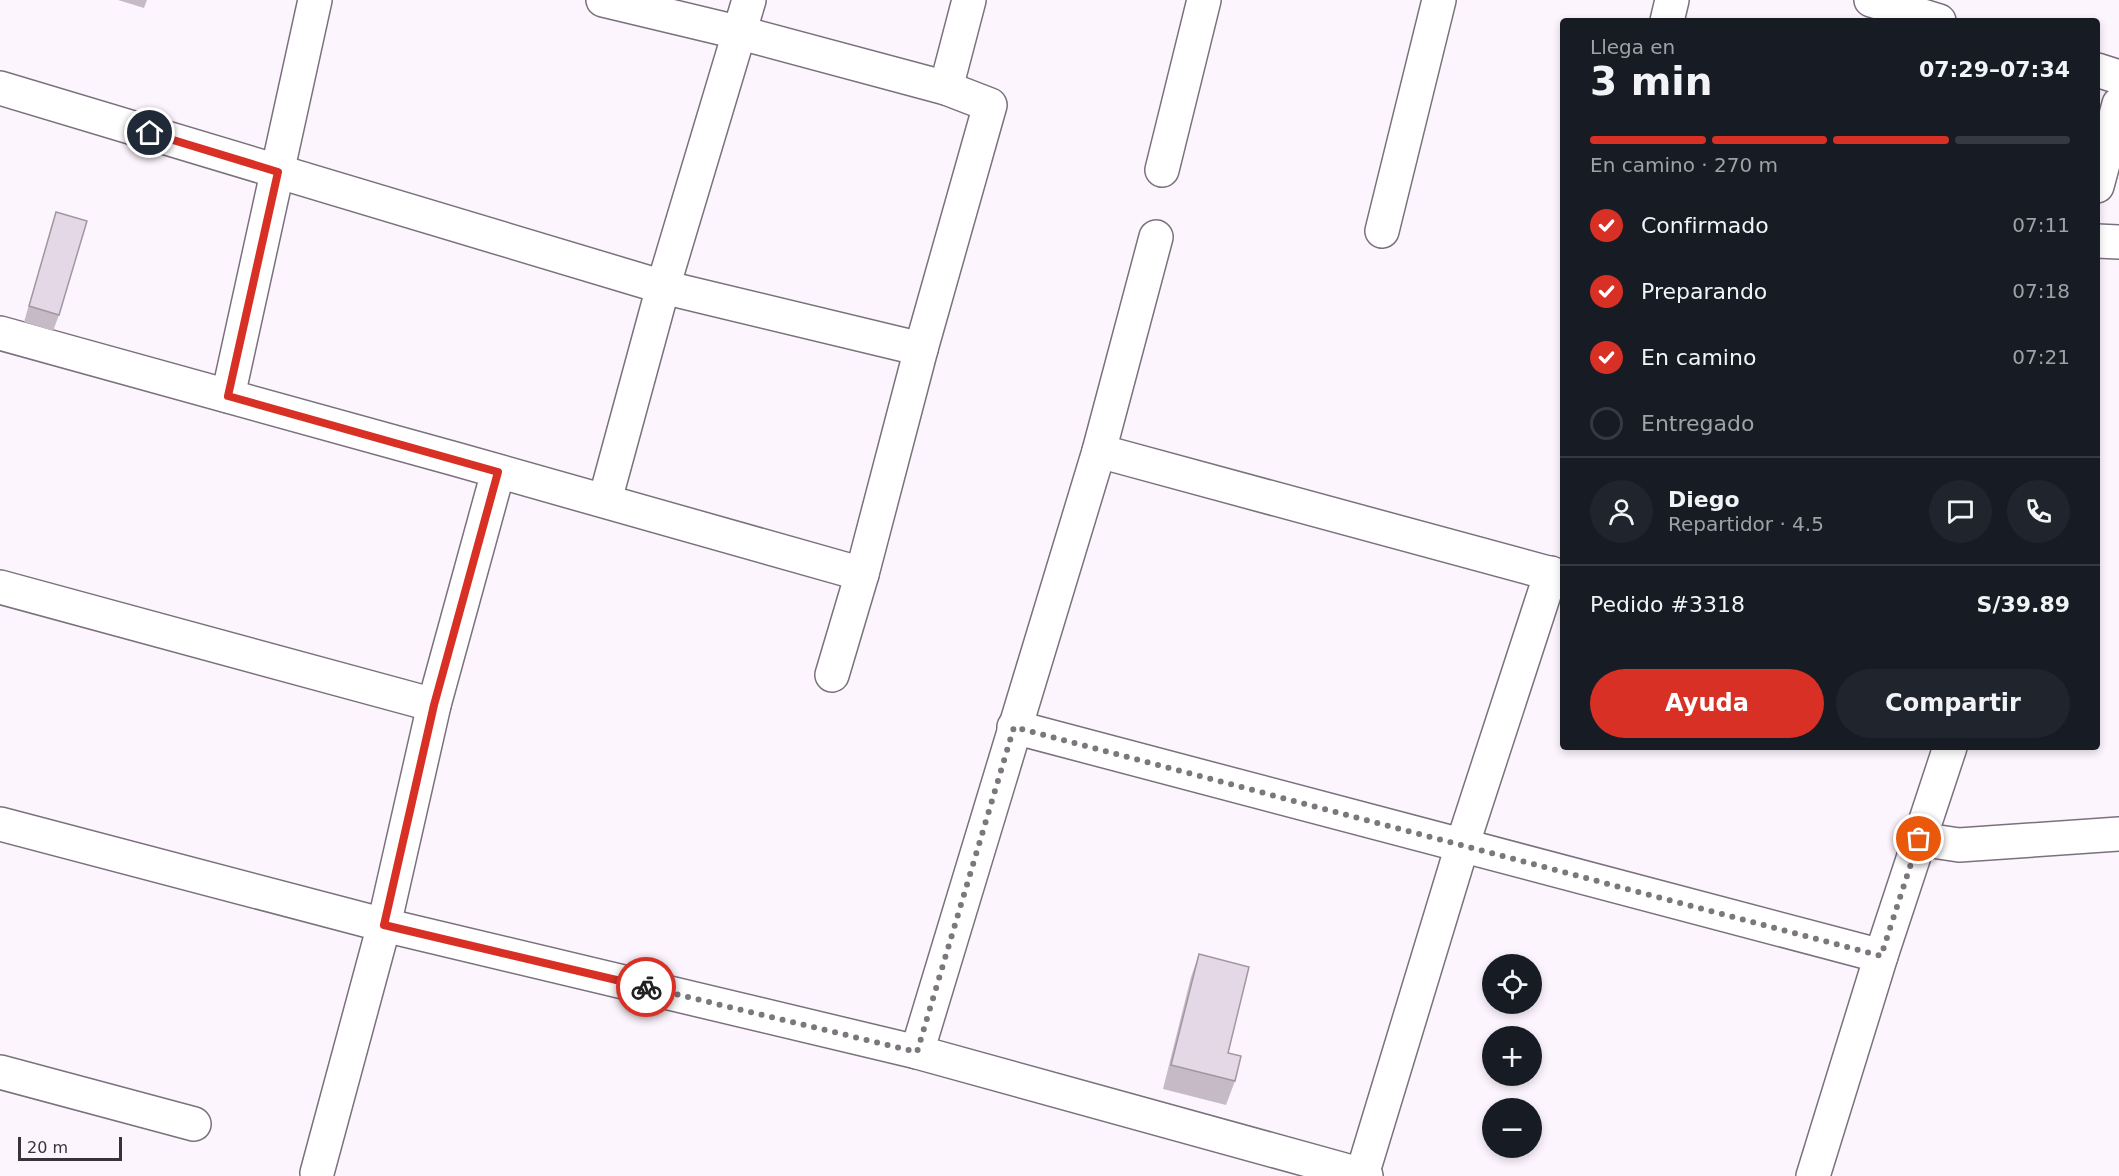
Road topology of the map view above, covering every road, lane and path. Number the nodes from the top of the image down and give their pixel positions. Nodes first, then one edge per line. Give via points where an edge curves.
1 (315, 0) edge
2 (603, 0) edge
3 (749, 0) edge
4 (969, 0) edge
5 (1204, 0) edge
6 (1439, 0) edge
7 (1672, 0) edge
8 (1871, 0) edge
9 (1916, 13) edge
10 (1668, 18) edge
11 (741, 33) junction
12 (2100, 71) edge
13 (2119, 77) edge
14 (0, 88) edge
15 (946, 88) junction
16 (2119, 104) edge
17 (1162, 170) dead end
18 (278, 172) junction
19 (2100, 175) edge
20 (1382, 231) dead end
21 (1156, 237) dead end
22 (2100, 241) edge
23 (2119, 242) edge
24 (663, 288) junction
25 (0, 333) edge
26 (921, 350) junction
27 (228, 396) junction
28 (1099, 451) junction
29 (498, 472) junction
30 (605, 500) junction
31 (862, 574) junction
32 (1557, 575) edge
33 (0, 587) edge
34 (832, 675) dead end
35 (434, 705) junction
36 (1014, 727) junction
37 (1949, 750) edge
38 (0, 825) edge
39 (2119, 834) edge
40 (1919, 839) junction
41 (1462, 846) junction
42 (384, 925) junction
43 (1881, 956) junction
44 (917, 1052) junction
45 (0, 1072) edge
46 (194, 1124) dead end
47 (317, 1173) dead end
48 (1364, 1176) edge
49 (1813, 1176) edge

1 - 18 street
2 - 11 street
3 - 11 street
4 - 15 street
5 - 17 street
6 - 20 street
7 - 10 street
8 - 9 street
11 - 15 street
11 - 24 street
12 - 13 street
14 - 18 street
15 - 26 street via 990,105
16 - 19 street
18 - 24 street
18 - 27 street
21 - 28 street
22 - 23 street
24 - 26 street
24 - 30 street
25 - 27 street
26 - 31 street
27 - 29 street
28 - 32 street
28 - 36 street
29 - 30 street
29 - 35 street
30 - 31 street
31 - 34 street
32 - 41 street
33 - 35 street
35 - 42 street
36 - 41 street
36 - 44 street
37 - 40 street
38 - 42 street
39 - 40 street via 1959,845
40 - 43 street
41 - 43 street
41 - 48 street
42 - 44 street
42 - 47 street
43 - 49 street
44 - 48 street
45 - 46 street

